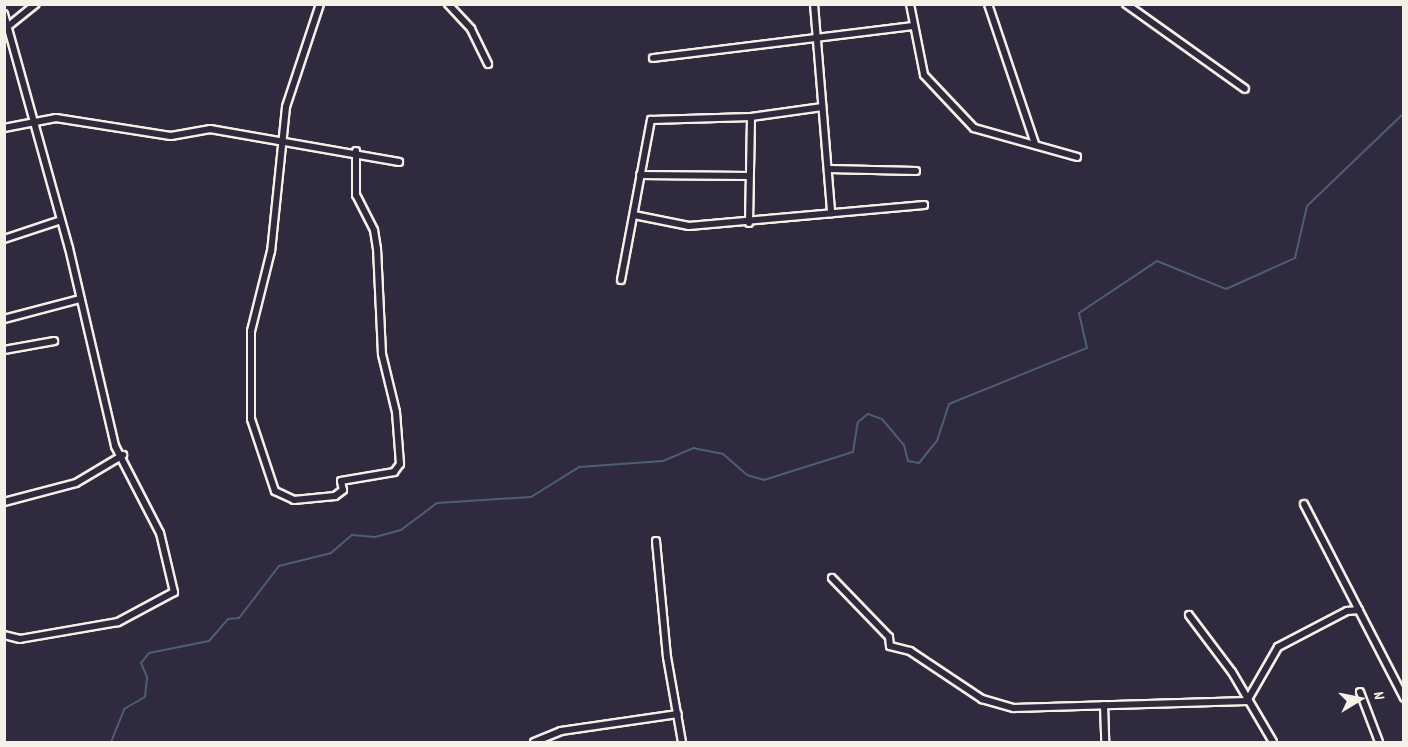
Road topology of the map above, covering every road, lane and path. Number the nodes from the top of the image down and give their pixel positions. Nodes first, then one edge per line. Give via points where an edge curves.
1 (36, 4) edge
2 (320, 4) edge
3 (448, 4) edge
4 (814, 4) edge
5 (910, 4) edge
6 (988, 4) edge
7 (1126, 4) edge
8 (4, 14) edge
9 (912, 26) junction
10 (6, 28) edge
11 (817, 41) junction
12 (653, 58) dead end
13 (488, 64) dead end
14 (1245, 89) dead end
15 (822, 107) junction
16 (751, 117) junction
17 (34, 121) junction
18 (4, 128) edge
19 (286, 141) junction
20 (1035, 144) junction
21 (356, 151) junction
22 (1077, 158) dead end
23 (399, 162) dead end
24 (829, 169) junction
25 (916, 171) dead end
26 (640, 175) junction
27 (749, 176) junction
28 (924, 205) dead end
29 (831, 213) junction
30 (634, 215) junction
31 (61, 220) junction
32 (749, 223) junction
33 (4, 239) edge
34 (621, 280) dead end
35 (80, 299) junction
36 (4, 319) edge
37 (54, 341) dead end
38 (4, 350) edge
39 (123, 456) junction
40 (4, 502) edge
41 (1304, 504) dead end
42 (656, 541) dead end
43 (832, 578) dead end
44 (1359, 610) junction
45 (1190, 615) dead end
46 (4, 635) edge
47 (1359, 692) dead end
48 (1404, 698) edge
49 (1247, 701) junction
50 (1104, 705) junction
51 (678, 714) junction
52 (534, 742) edge
53 (682, 742) edge
54 (1105, 742) edge
55 (1273, 742) edge
56 (1379, 742) edge

1 - 10 street
2 - 19 street via 286,107
3 - 13 street via 471,29
4 - 11 street
5 - 9 street
6 - 20 street
7 - 14 street
8 - 10 street
9 - 11 street
9 - 20 street via 924,75 974,128
10 - 17 street
11 - 12 street
11 - 15 street
15 - 16 street
15 - 24 street
16 - 26 street via 651,120
16 - 27 street
17 - 18 street
17 - 19 street via 87,120 171,136 210,129
17 - 31 street
19 - 21 street
19 - 21 street via 271,251 251,331 250,407 268,478 275,491 294,500 334,496 343,490 341,481 394,472 400,464 396,412 381,354 375,239 356,195
20 - 22 street
21 - 23 street
24 - 25 street
24 - 29 street
26 - 27 street
26 - 30 street
27 - 32 street
28 - 29 street
29 - 32 street
30 - 32 street via 689,226
30 - 34 street
31 - 33 street
31 - 35 street
35 - 36 street
35 - 39 street via 116,446
37 - 38 street
39 - 40 street via 76,483
39 - 46 street via 142,506 160,532 174,592 118,622 20,639
41 - 44 street
42 - 51 street via 666,657
43 - 50 street via 889,637 890,646 910,651 982,699 1014,708
44 - 48 street
44 - 49 street via 1347,610 1278,647
45 - 49 street
47 - 56 street
49 - 50 street
49 - 55 street
50 - 54 street
51 - 52 street via 561,731
51 - 53 street

